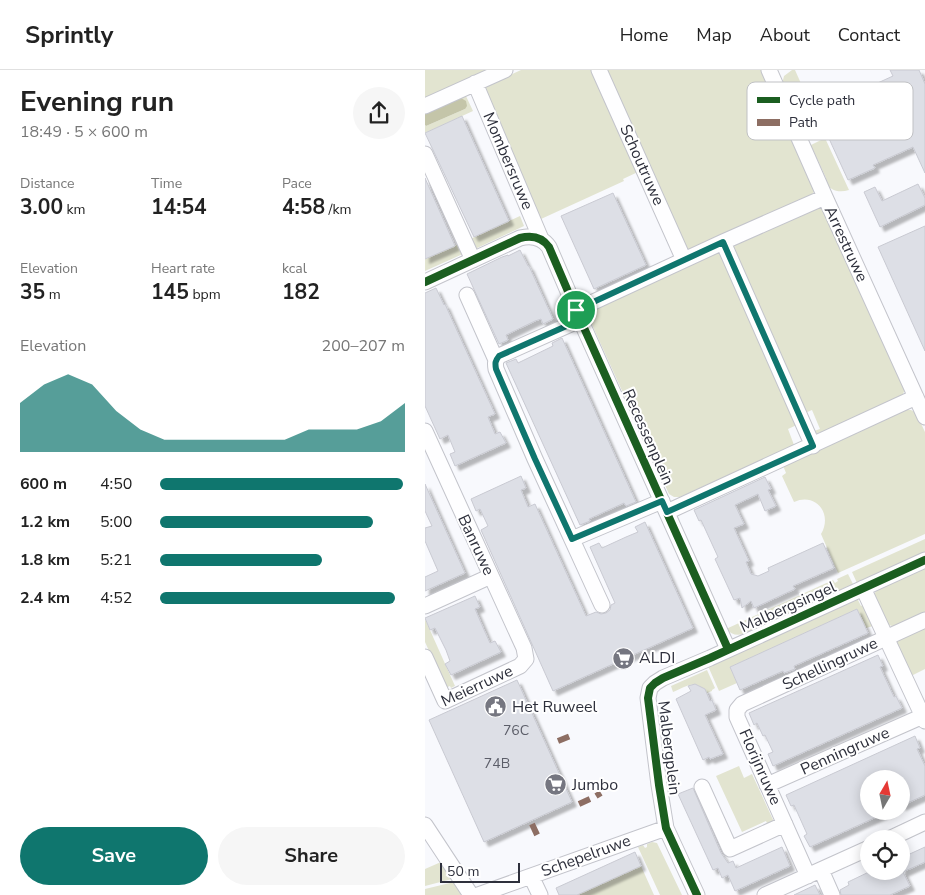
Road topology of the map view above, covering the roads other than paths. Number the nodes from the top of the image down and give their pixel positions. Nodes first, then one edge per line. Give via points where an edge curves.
1 (505, 70) edge
2 (599, 70) edge
3 (769, 70) edge
4 (774, 82) edge
5 (475, 83) junction
6 (425, 106) edge
7 (800, 140) edge
8 (425, 154) edge
9 (825, 197) junction
10 (541, 239) junction
11 (723, 242) junction
12 (473, 260) junction
13 (684, 260) junction
14 (425, 282) edge
15 (467, 295) dead end
16 (578, 315) junction
17 (496, 360) junction
18 (916, 397) junction
19 (925, 417) edge
20 (425, 431) edge
21 (813, 446) junction
22 (665, 507) junction
23 (572, 539) junction
24 (925, 560) edge
25 (491, 576) junction
26 (863, 588) junction
27 (602, 604) dead end
28 (425, 606) edge
29 (925, 620) edge
30 (886, 638) junction
31 (728, 649) junction
32 (425, 658) edge
33 (526, 660) joint
34 (663, 678) joint
35 (737, 710) joint
36 (924, 718) edge
37 (767, 785) junction
38 (702, 787) dead end
39 (925, 822) edge
40 (785, 824) junction
41 (425, 825) edge
42 (666, 828) junction
43 (908, 830) edge
44 (860, 852) edge
45 (815, 873) junction
46 (531, 876) junction
47 (471, 895) edge
48 (478, 895) edge
49 (540, 895) edge
50 (697, 895) edge
51 (765, 895) edge
52 (832, 895) edge

1 - 5 street
2 - 13 street, Schoutruwe
3 - 4 street, Arrestruwe
5 - 6 street
5 - 10 street, Mombersruwe
7 - 9 street, Arrestruwe
8 - 12 street
9 - 11 street
9 - 18 street, Arrestruwe
10 - 12 street via 531,236 520,238
10 - 16 street, Recessenplein via 549,247
11 - 13 street
11 - 21 street
12 - 14 street
13 - 16 street
15 - 17 street
16 - 17 street
16 - 22 street, Recessenplein
17 - 23 street via 496,369
18 - 19 street, Arrestruwe
18 - 21 street
20 - 25 street, Banruwe
21 - 22 street
22 - 23 street
22 - 31 street, Recessenplein
23 - 27 street
24 - 26 street, Malbergsingel
25 - 28 street
25 - 33 street, Banruwe via 526,652
26 - 30 street
26 - 31 street, Malbergsingel
29 - 30 street, Schellingruwe
30 - 35 street, Schellingruwe via 742,704
30 - 36 street
31 - 34 street, Malbergsingel
32 - 33 street, Meierruwe via 445,701 520,666
34 - 42 street, Malbergplein via 650,688 648,698
35 - 37 street, Florijnruwe via 737,717
36 - 37 street, Penningruwe
37 - 40 street, Florijnruwe
38 - 40 street, Florijnruwe via 730,849
39 - 43 street
40 - 45 street, Florijnruwe
41 - 47 street
42 - 46 street, Schepelruwe
42 - 50 street
44 - 45 street
45 - 51 street
45 - 52 street, Florijnruwe
46 - 48 street, Schepelruwe
46 - 49 street

